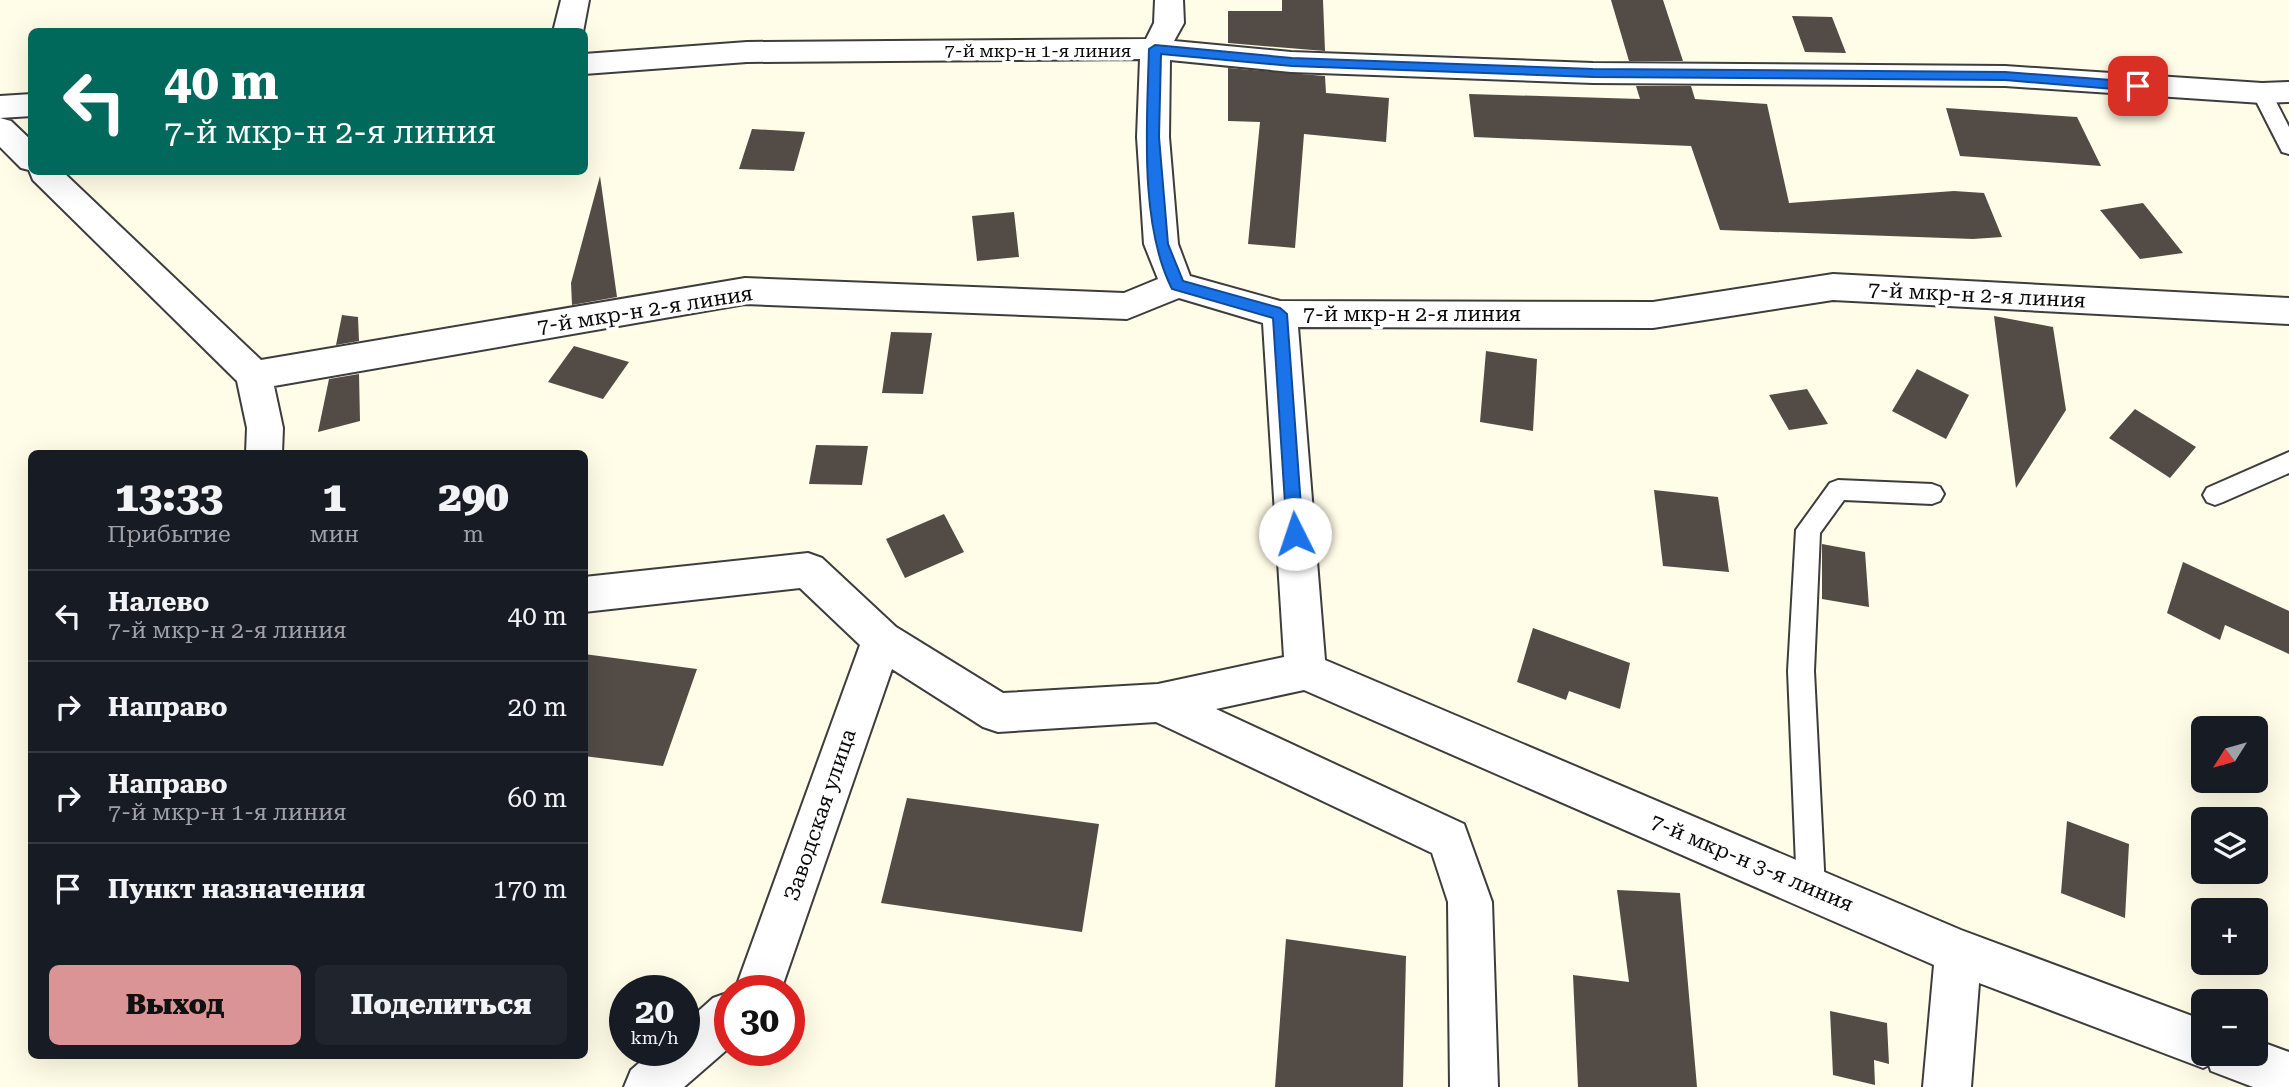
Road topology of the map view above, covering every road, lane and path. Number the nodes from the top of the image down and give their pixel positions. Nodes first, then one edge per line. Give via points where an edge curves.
1 (575, 0) edge
2 (1169, 0) edge
3 (569, 28) edge
4 (1155, 49) junction
5 (588, 64) edge
6 (2275, 92) edge
7 (28, 105) edge
8 (0, 107) edge
9 (0, 129) edge
10 (2289, 147) edge
11 (28, 156) edge
12 (47, 175) edge
13 (1177, 285) junction
14 (2289, 311) edge
15 (1280, 314) junction
16 (254, 375) junction
17 (264, 450) edge
18 (2289, 462) edge
19 (1931, 494) dead end
20 (2215, 495) dead end
21 (588, 595) edge
22 (882, 640) junction
23 (1305, 671) junction
24 (1158, 703) junction
25 (1811, 889) junction
26 (1958, 952) junction
27 (763, 975) edge
28 (714, 1029) edge
29 (2191, 1039) edge
30 (2261, 1066) edge
31 (2289, 1076) edge
32 (648, 1087) edge
33 (1474, 1087) edge
34 (1947, 1087) edge

1 - 3 street
2 - 4 street via 1169,23
4 - 5 street, 7-й мкр-н 1-я линия via 747,52
4 - 6 street, 7-й мкр-н 1-я линия via 1292,62 1593,73 2005,76
4 - 13 street via 1153,137 1161,244
6 - 10 lane
7 - 8 street
9 - 11 street
12 - 16 street
13 - 15 street, 7-й мкр-н 2-я линия
13 - 16 street, 7-й мкр-н 2-я линия via 1127,306 745,291
14 - 15 street, 7-й мкр-н 2-я линия via 1833,287 1653,315
15 - 23 street
16 - 17 street via 265,428
18 - 20 lane
19 - 25 lane via 1839,490 1808,530 1801,671
21 - 22 street via 808,570
22 - 24 street via 998,713
22 - 27 street, Заводская улица
23 - 24 street
23 - 25 street, 7-й мкр-н 3-я линия
24 - 33 street via 1449,839 1470,902
25 - 26 street, 7-й мкр-н 3-я линия
26 - 29 street, 7-й мкр-н 3-я линия
26 - 34 street
28 - 32 street
30 - 31 street

